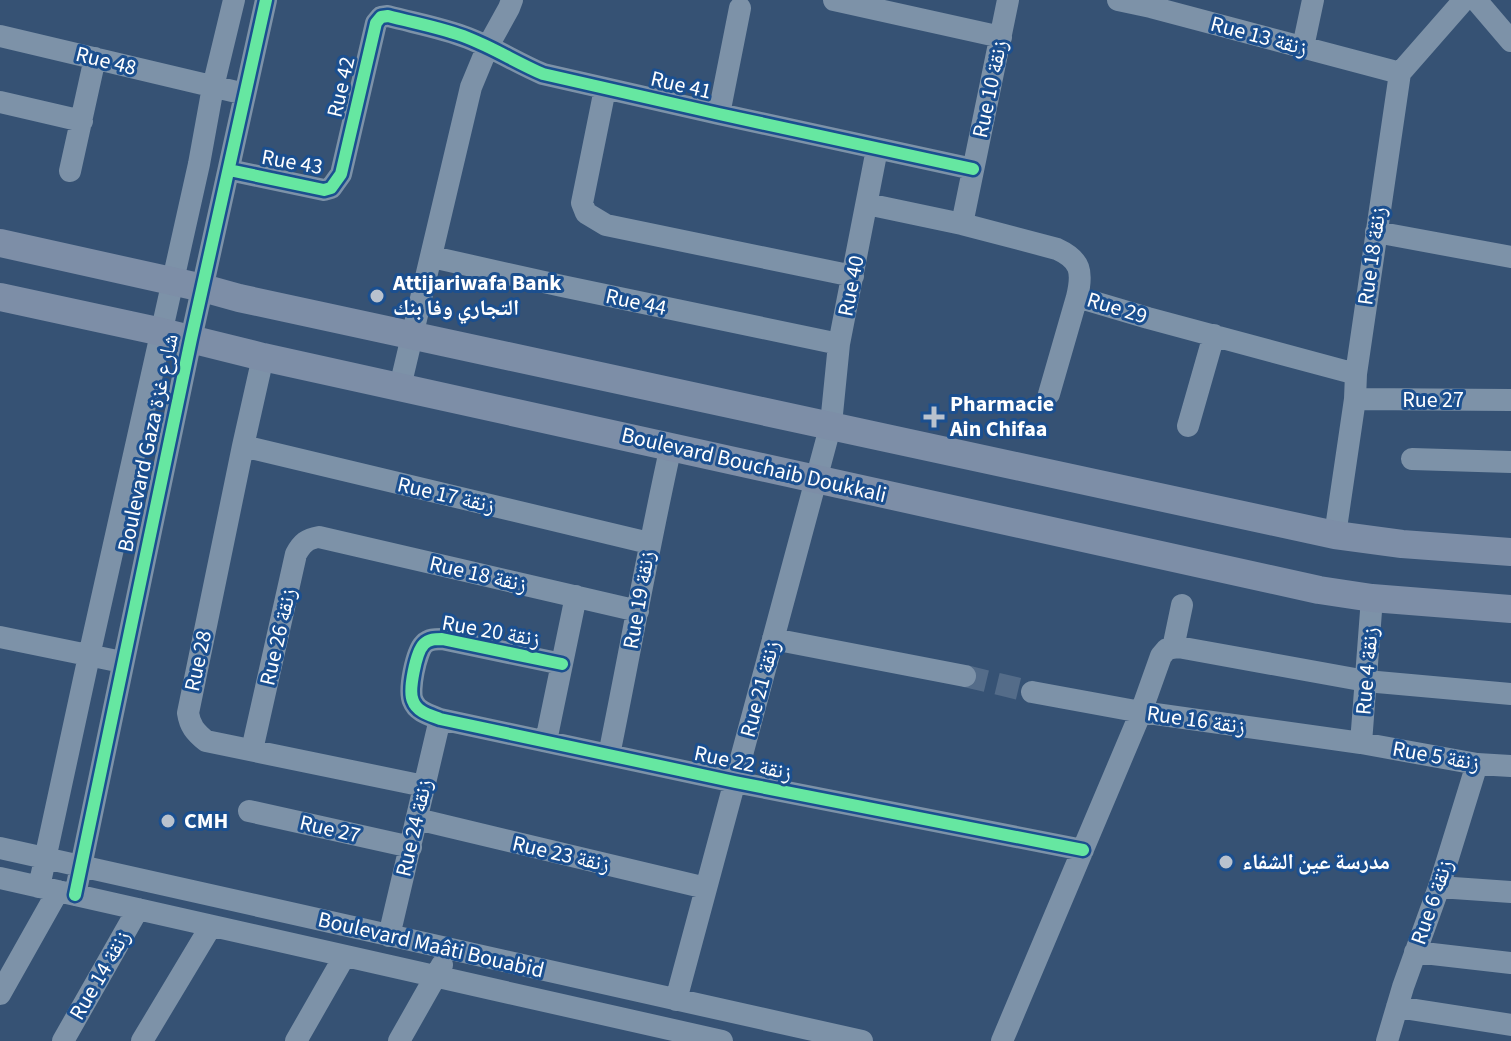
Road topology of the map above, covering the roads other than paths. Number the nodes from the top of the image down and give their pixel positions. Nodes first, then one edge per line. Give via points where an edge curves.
1 (234, 0) edge
2 (266, 0) edge
3 (512, 0) edge
4 (834, 0) edge
5 (1008, 0) edge
6 (1118, 0) edge
7 (1313, 0) edge
8 (1464, 0) edge
9 (1476, 0) edge
10 (1152, 4) edge
11 (740, 8) dead end
12 (388, 16) joint
13 (0, 36) edge
14 (1001, 37) junction
15 (1511, 41) edge
16 (488, 46) junction
17 (1303, 47) junction
18 (95, 58) junction
19 (1400, 73) junction
20 (213, 87) junction
21 (605, 89) junction
22 (245, 94) junction
23 (0, 102) edge
24 (719, 114) junction
25 (82, 121) junction
26 (877, 149) junction
27 (973, 169) junction
28 (229, 170) junction
29 (70, 171) dead end
30 (341, 174) joint
31 (867, 204) junction
32 (962, 224) junction
33 (1376, 232) junction
34 (0, 243) edge
35 (1510, 254) edge
36 (432, 257) junction
37 (853, 276) junction
38 (173, 282) junction
39 (203, 288) junction
40 (0, 297) edge
41 (1077, 297) junction
42 (162, 332) junction
43 (412, 334) junction
44 (1214, 335) junction
45 (191, 339) junction
46 (839, 344) junction
47 (263, 357) junction
48 (1356, 374) junction
49 (400, 387) junction
50 (1049, 394) dead end
51 (1355, 399) junction
52 (1511, 400) edge
53 (831, 424) junction
54 (1188, 426) dead end
55 (243, 446) junction
56 (671, 446) junction
57 (1412, 459) dead end
58 (1511, 462) edge
59 (816, 480) junction
60 (1335, 535) junction
61 (319, 537) joint
62 (649, 543) junction
63 (1511, 552) edge
64 (576, 596) junction
65 (1372, 598) junction
66 (1182, 605) dead end
67 (1511, 609) edge
68 (638, 611) junction
69 (0, 637) edge
70 (773, 639) junction
71 (1173, 648) junction
72 (89, 656) junction
73 (122, 662) junction
74 (562, 664) junction
75 (965, 676) tunnel mouth
76 (1366, 681) junction
77 (410, 690) joint
78 (1032, 692) tunnel mouth
79 (1511, 694) edge
80 (1141, 712) junction
81 (440, 719) junction
82 (546, 741) junction
83 (1361, 743) junction
84 (252, 750) junction
85 (609, 755) junction
86 (1477, 764) junction
87 (1511, 766) edge
88 (735, 782) junction
89 (424, 786) junction
90 (249, 811) dead end
91 (417, 819) junction
92 (411, 847) junction
93 (0, 848) edge
94 (1083, 850) junction
95 (45, 858) junction
96 (81, 867) junction
97 (0, 878) edge
98 (1439, 887) junction
99 (706, 888) junction
100 (57, 891) junction
101 (1511, 892) edge
102 (138, 909) junction
103 (211, 926) junction
104 (389, 936) junction
105 (450, 950) junction
106 (1415, 952) junction
107 (344, 957) junction
108 (1511, 963) edge
109 (435, 977) junction
110 (0, 994) edge
111 (676, 1000) junction
112 (1397, 1007) junction
113 (1511, 1025) edge
114 (63, 1041) edge
115 (142, 1041) edge
116 (296, 1041) edge
117 (399, 1041) edge
118 (722, 1041) edge
119 (862, 1041) edge
120 (1002, 1041) edge
121 (1387, 1041) edge

1 - 20 street, Boulevard Gaza شارع غزة
2 - 22 street, Boulevard Gaza شارع غزة
3 - 16 street
4 - 14 street
5 - 14 street, Rue 10 زنقة
6 - 10 street, Rue 13 زنقة
7 - 17 street
8 - 19 street
9 - 15 street
10 - 17 street, Rue 13 زنقة
11 - 24 street
12 - 16 street, Rue 41
12 - 30 street, Rue 42 via 376,23
13 - 18 street, Rue 48
14 - 27 street, Rue 10 زنقة
16 - 21 street, Rue 41 via 543,74
16 - 36 street via 466,106
17 - 19 street, Rue 13 زنقة
18 - 20 street, Rue 48
18 - 25 street
19 - 33 street, Rue 18 زنقة
20 - 22 street, Rue 48
20 - 38 street, Boulevard Gaza شارع غزة
21 - 24 street, Rue 41
21 - 37 street via 582,203 586,213 606,225
22 - 28 street, Boulevard Gaza شارع غزة
23 - 25 street
24 - 26 street, Rue 41
25 - 29 street
26 - 27 street, Rue 41
26 - 31 street, Rue 40
27 - 32 street, Rue 10 زنقة
28 - 30 street, Rue 43 via 324,190
28 - 39 street, Boulevard Gaza شارع غزة
31 - 32 street, Rue 29
31 - 37 street, Rue 40
32 - 41 street, Rue 29 via 1070,254 1080,275
33 - 35 street
33 - 48 street, Rue 18 زنقة
34 - 38 main road
36 - 43 street
36 - 46 street, Rue 44
37 - 46 street, Rue 40
38 - 39 main road
38 - 42 street, Boulevard Gaza شارع غزة
39 - 43 main road
39 - 45 street, Boulevard Gaza شارع غزة
40 - 42 main road, Boulevard Bouchaib Doukkali
41 - 44 street, Rue 29
41 - 50 street
42 - 45 main road, Boulevard Bouchaib Doukkali
42 - 72 street, Boulevard Gaza شارع غزة
43 - 49 street
43 - 53 main road
44 - 48 street, Rue 29
44 - 54 street
45 - 47 main road, Boulevard Bouchaib Doukkali
45 - 73 street, Boulevard Gaza شارع غزة
46 - 53 street, Rue 40
47 - 49 main road, Boulevard Bouchaib Doukkali
47 - 55 street, Rue 28
48 - 51 street, Rue 18 زنقة
49 - 56 main road, Boulevard Bouchaib Doukkali
51 - 52 street, Rue 27
51 - 60 street, Rue 18 زنقة
53 - 59 street, Rue 21 زنقة
53 - 60 main road
55 - 62 street, Rue 17 زنقة
55 - 84 street, Rue 28 via 188,713 190,725 206,741
56 - 59 main road, Boulevard Bouchaib Doukkali
56 - 62 street, Rue 19 زنقة
57 - 58 street
59 - 65 main road, Boulevard Bouchaib Doukkali
59 - 70 street, Rue 21 زنقة
60 - 63 main road
61 - 64 street, Rue 18 زنقة
61 - 84 street, Rue 26 زنقة via 301,544 296,554
62 - 68 street, Rue 19 زنقة
64 - 68 street, Rue 18 زنقة
64 - 74 street, Rue 20 زنقة
65 - 67 main road, Boulevard Bouchaib Doukkali
65 - 76 street, Rue 4 زنقة
66 - 71 street
68 - 85 street, Rue 19 زنقة
69 - 72 street
70 - 75 street
70 - 88 street, Rue 21 زنقة
71 - 76 street
71 - 80 street via 1161,656
72 - 73 street
72 - 95 street, Boulevard Gaza شارع غزة
73 - 96 street, Boulevard Gaza شارع غزة
74 - 77 street, Rue 20 زنقة via 432,639 419,652
74 - 82 street, Rue 20 زنقة
76 - 79 street
76 - 83 street, Rue 4 زنقة
77 - 81 street, Rue 22 زنقة via 417,708
78 - 80 street, Rue 16 زنقة
80 - 83 street, Rue 16 زنقة
80 - 94 street
81 - 82 street, Rue 22 زنقة
81 - 89 street, Rue 24 زنقة
82 - 85 street, Rue 22 زنقة
83 - 86 street, Rue 5 زنقة
84 - 89 street, Rue 28
85 - 88 street, Rue 22 زنقة
86 - 87 street, Rue 5 زنقة
86 - 98 street, Rue 6 زنقة
88 - 94 street, Rue 22 زنقة
88 - 99 street, Rue 21 زنقة
89 - 91 street, Rue 24 زنقة
90 - 92 street, Rue 27
91 - 92 street, Rue 24 زنقة
91 - 99 street, Rue 23 زنقة
92 - 104 street, Rue 24 زنقة
93 - 95 street, Boulevard Maâti Bouabid
94 - 120 street
95 - 96 street, Boulevard Maâti Bouabid
95 - 100 street, Boulevard Gaza شارع غزة
96 - 100 street, Boulevard Gaza شارع غزة
96 - 104 street, Boulevard Maâti Bouabid
97 - 100 street, Boulevard Maâti Bouabid
98 - 101 street
98 - 106 street, Rue 6 زنقة
99 - 111 street, Rue 21 زنقة
100 - 102 street, Boulevard Maâti Bouabid
100 - 110 street
102 - 103 street, Boulevard Maâti Bouabid
102 - 114 street, Rue 14 زنقة
103 - 107 street, Boulevard Maâti Bouabid
103 - 115 street
104 - 105 street, Boulevard Maâti Bouabid
105 - 109 street
105 - 111 street, Boulevard Maâti Bouabid
106 - 108 street
106 - 112 street, Rue 6 زنقة
107 - 109 street, Boulevard Maâti Bouabid
107 - 116 street
109 - 117 street
109 - 118 street, Boulevard Maâti Bouabid
111 - 119 street, Boulevard Maâti Bouabid
112 - 113 street
112 - 121 street, Rue 6 زنقة

